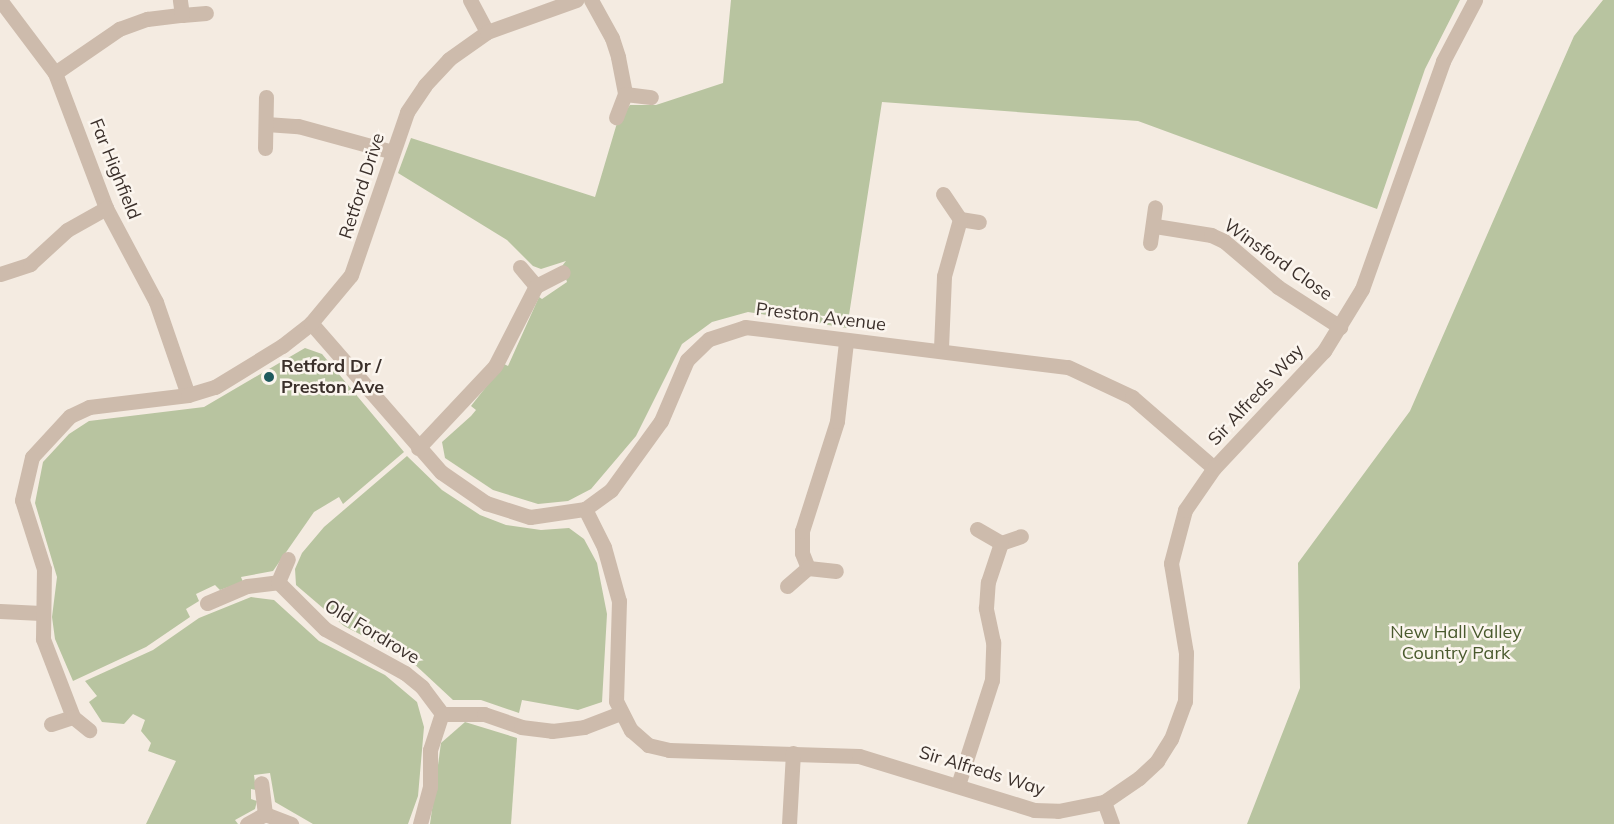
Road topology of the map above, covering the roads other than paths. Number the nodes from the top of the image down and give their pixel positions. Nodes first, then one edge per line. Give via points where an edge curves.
1 (0, 0) edge
2 (470, 0) edge
3 (576, 0) edge
4 (591, 0) edge
5 (1475, 0) edge
6 (181, 8) edge
7 (206, 13) dead end
8 (487, 32) junction
9 (55, 73) junction
10 (624, 94) junction
11 (266, 97) dead end
12 (651, 97) dead end
13 (616, 117) dead end
14 (266, 124) junction
15 (265, 148) dead end
16 (393, 152) junction
17 (943, 194) dead end
18 (1155, 207) dead end
19 (106, 208) junction
20 (960, 219) junction
21 (980, 222) dead end
22 (1155, 226) junction
23 (1150, 243) dead end
24 (520, 267) dead end
25 (563, 272) dead end
26 (0, 274) edge
27 (536, 286) junction
28 (311, 322) junction
29 (1340, 327) junction
30 (846, 342) junction
31 (941, 348) junction
32 (188, 395) junction
33 (418, 448) junction
34 (1214, 468) junction
35 (585, 509) junction
36 (977, 529) dead end
37 (1021, 536) dead end
38 (1000, 543) junction
39 (288, 559) dead end
40 (808, 568) junction
41 (836, 571) dead end
42 (278, 582) junction
43 (787, 586) dead end
44 (207, 603) dead end
45 (0, 611) edge
46 (41, 613) junction
47 (620, 713) junction
48 (442, 714) junction
49 (73, 717) junction
50 (51, 724) dead end
51 (90, 730) dead end
52 (793, 753) junction
53 (261, 783) dead end
54 (958, 785) junction
55 (1104, 802) junction
56 (265, 814) junction
57 (247, 824) edge
58 (291, 824) edge
59 (420, 824) edge
60 (789, 824) edge
61 (1112, 824) edge

1 - 9 street, Far Highfield
2 - 8 street
3 - 8 street, Retford Drive
4 - 10 street via 612,38
5 - 29 street, Sir Alfreds Way via 1443,61 1408,152 1378,251
6 - 7 street
6 - 9 street via 119,29
8 - 16 street, Retford Drive via 449,59 425,85 407,112
9 - 19 street, Far Highfield
10 - 12 street
10 - 13 street
11 - 14 street
14 - 15 street
14 - 16 street via 298,126
16 - 28 street, Retford Drive via 351,275
17 - 20 street
18 - 22 street
19 - 26 street via 67,230 30,264
19 - 32 street, Far Highfield via 156,302
20 - 21 street
20 - 31 street via 944,276
22 - 23 street
22 - 29 street, Winsford Close via 1211,235 1224,241 1278,288
24 - 27 street
25 - 27 street
27 - 33 street via 495,366 449,420
28 - 32 street, Retford Drive via 238,374
28 - 33 street, Preston Avenue
29 - 34 street, Sir Alfreds Way via 1296,382
30 - 31 street, Preston Avenue
30 - 35 street, Preston Avenue via 746,327 709,339 687,360 661,421 629,470 606,495
30 - 40 street via 837,421 802,531 802,553
31 - 34 street, Preston Avenue via 1068,367 1097,378 1132,397 1169,425
32 - 46 street, Retford Drive via 89,407 70,416 32,457 22,500 44,569
33 - 35 street, Preston Avenue via 466,492 510,512 550,517
34 - 55 street, Sir Alfreds Way via 1185,510 1171,563 1187,665 1180,720 1156,760 1139,778
35 - 47 street via 604,546 619,601 620,648 615,686
36 - 38 street
37 - 38 street
38 - 54 street via 988,582 986,608 993,642 992,680
39 - 42 street
40 - 41 street
40 - 43 street
42 - 44 street via 247,586
42 - 48 street, Old Fordrove via 325,629 405,673 422,687
45 - 46 street
46 - 49 street, Retford Drive via 43,639
47 - 48 street via 584,727 552,731 521,727 484,714
47 - 52 street, Sir Alfreds Way via 648,745 669,750
48 - 59 street via 430,750 430,787
49 - 50 street
49 - 51 street
52 - 54 street, Sir Alfreds Way via 859,756
52 - 60 street
53 - 56 street
54 - 55 street, Sir Alfreds Way via 1034,810 1082,808
55 - 61 street
56 - 57 street
56 - 58 street

